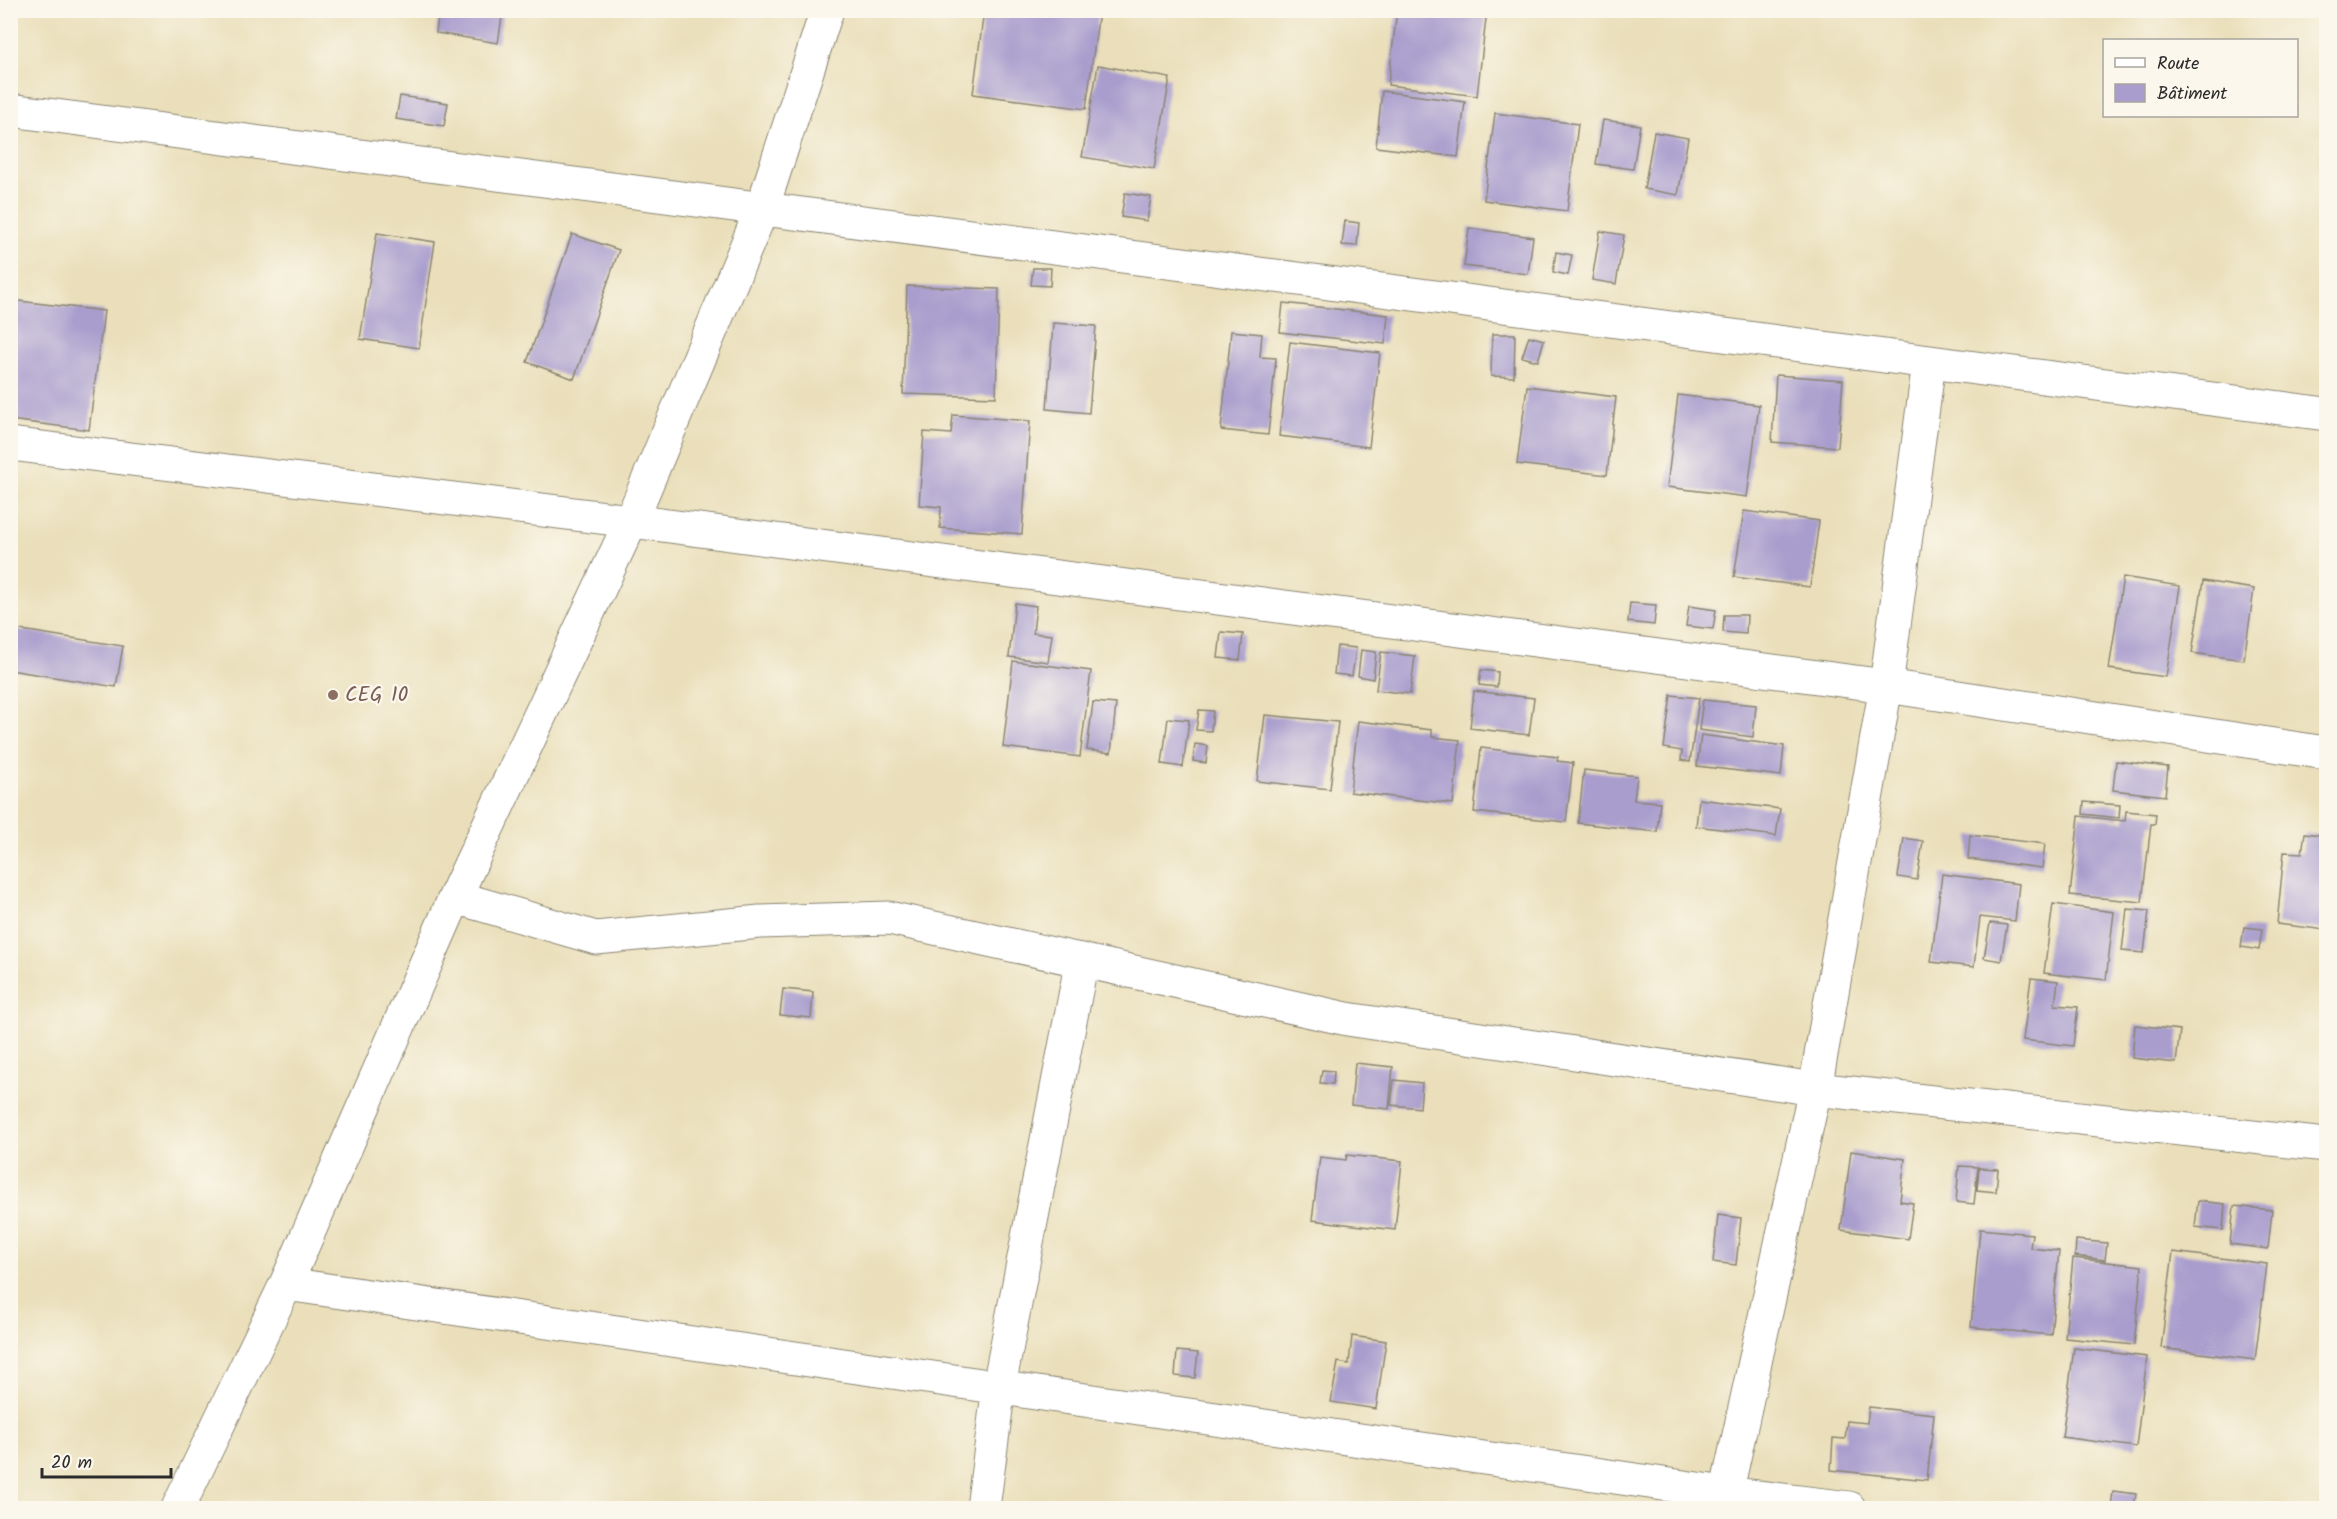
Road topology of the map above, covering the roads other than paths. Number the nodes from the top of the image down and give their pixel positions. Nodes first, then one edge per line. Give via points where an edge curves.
1 (827, 10) edge
2 (10, 110) edge
3 (762, 209) junction
4 (1929, 362) junction
5 (2326, 414) edge
6 (10, 444) edge
7 (631, 521) junction
8 (1886, 686) junction
9 (2326, 753) edge
10 (455, 897) junction
11 (1082, 960) junction
12 (1815, 1089) junction
13 (2326, 1145) edge
14 (286, 1284) junction
15 (999, 1386) junction
16 (1724, 1501) edge
17 (178, 1509) edge
18 (983, 1509) edge
19 (1849, 1509) edge

1 - 3 street
2 - 3 street
3 - 4 street
3 - 7 street
4 - 5 street
4 - 8 street
6 - 7 street
7 - 8 street
7 - 10 street
8 - 9 street
8 - 12 street
10 - 11 street via 596,938 760,922 889,918
10 - 14 street
11 - 12 street via 1347,1019
11 - 15 street
12 - 13 street
12 - 16 street
14 - 15 street
14 - 17 street
15 - 16 street
15 - 18 street
16 - 19 street

